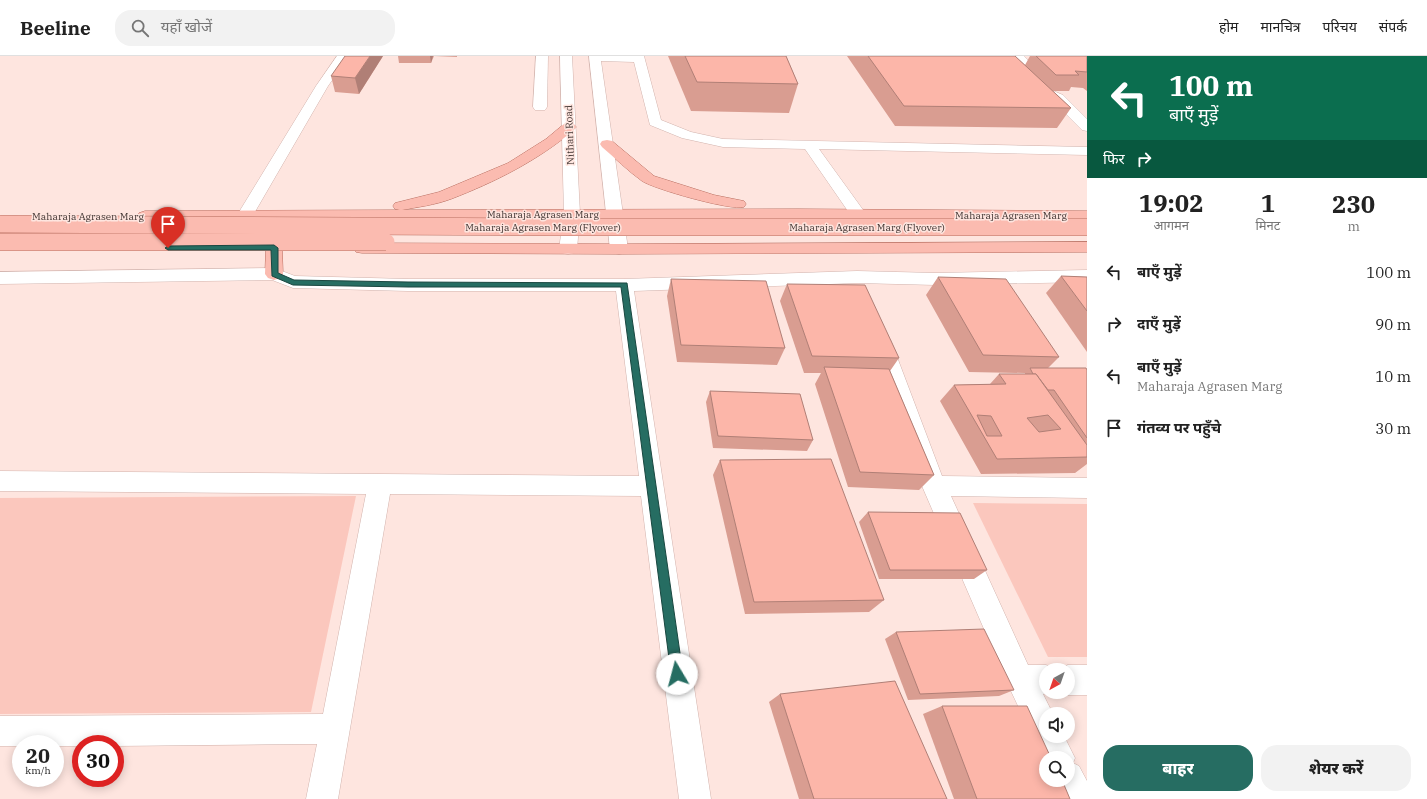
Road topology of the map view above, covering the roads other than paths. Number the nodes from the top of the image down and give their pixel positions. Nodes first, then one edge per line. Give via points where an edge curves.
1 (343, 56) edge
2 (542, 56) edge
3 (566, 56) edge
4 (1017, 56) edge
5 (595, 57) edge
6 (638, 58) edge
7 (540, 106) dead end
8 (569, 127) junction
9 (1087, 127) edge
10 (607, 144) junction
11 (809, 145) junction
12 (1087, 151) edge
13 (572, 214) junction
14 (615, 214) junction
15 (798, 214) junction
16 (858, 214) junction
17 (363, 215) junction
18 (0, 216) edge
19 (244, 216) junction
20 (1087, 216) edge
21 (0, 224) edge
22 (1087, 227) edge
23 (0, 242) edge
24 (1087, 242) edge
25 (1087, 247) edge
26 (274, 248) junction
27 (568, 248) junction
28 (0, 249) edge
29 (619, 249) junction
30 (274, 274) junction
31 (1087, 276) edge
32 (857, 277) junction
33 (0, 278) edge
34 (624, 285) junction
35 (865, 298) edge
36 (875, 326) edge
37 (0, 481) edge
38 (380, 485) junction
39 (651, 486) junction
40 (934, 486) junction
41 (1087, 488) edge
42 (1033, 679) edge
43 (1075, 680) edge
44 (1087, 680) edge
45 (1040, 707) edge
46 (335, 729) junction
47 (0, 731) edge
48 (1073, 787) edge
49 (322, 799) edge
50 (695, 799) edge
51 (1079, 799) edge

1 - 19 street via 322,86
2 - 7 street
3 - 8 street, Nithari Road
4 - 9 street via 1024,62 1019,71 1047,93 1058,98
5 - 6 street
5 - 10 street
6 - 11 street via 655,122 687,134 723,143
8 - 13 street, Nithari Road
8 - 17 main road via 551,142 513,166 451,193
10 - 14 street
10 - 15 main road via 649,178 710,199
11 - 12 street
11 - 16 street
13 - 14 main road, Maharaja Agrasen Marg
13 - 17 main road, Maharaja Agrasen Marg
13 - 27 street, Nithari Road
14 - 15 main road, Maharaja Agrasen Marg
14 - 29 street
15 - 16 main road, Maharaja Agrasen Marg
16 - 20 main road, Maharaja Agrasen Marg
17 - 19 main road, Maharaja Agrasen Marg
18 - 19 main road, Maharaja Agrasen Marg
21 - 22 main road, Maharaja Agrasen Marg (Flyover), bridge
23 - 24 main road, Maharaja Agrasen Marg (Flyover), bridge
25 - 29 main road
26 - 27 main road
26 - 28 main road
26 - 30 main road
27 - 29 main road
30 - 33 street
30 - 34 street via 293,282
31 - 32 street
32 - 34 street
32 - 35 street
34 - 39 street
36 - 40 street
37 - 38 street
38 - 39 street
38 - 46 street
39 - 50 street
40 - 41 street
40 - 42 street
42 - 45 street
43 - 44 street
46 - 47 street
46 - 49 street
48 - 51 street

